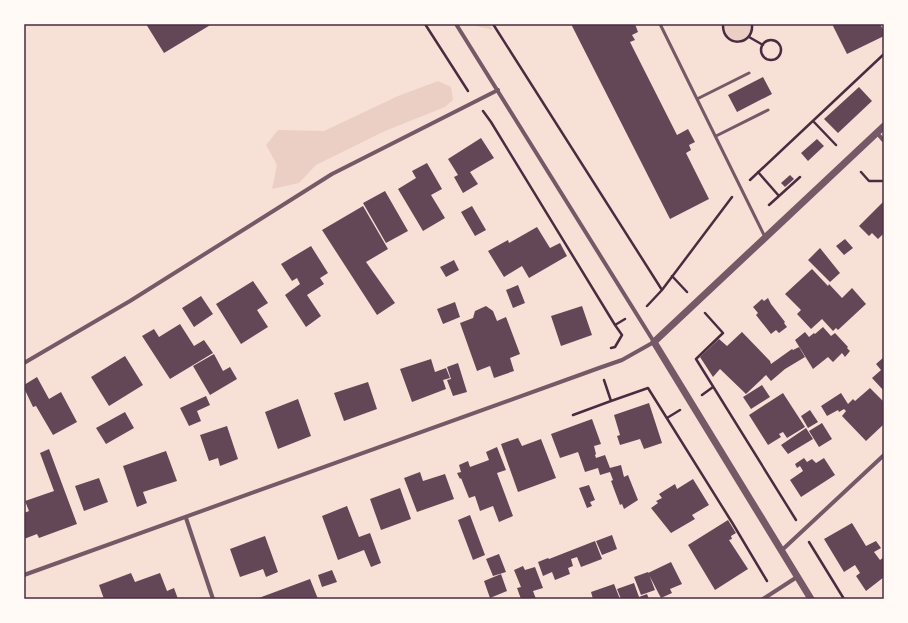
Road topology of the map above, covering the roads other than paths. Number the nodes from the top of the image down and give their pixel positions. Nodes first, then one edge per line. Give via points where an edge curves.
1 (456, 24) edge
2 (660, 24) edge
3 (749, 74) dead end
4 (498, 90) junction
5 (697, 99) junction
6 (768, 110) dead end
7 (884, 126) edge
8 (877, 133) junction
9 (716, 136) junction
10 (884, 141) edge
11 (765, 238) junction
12 (654, 342) junction
13 (24, 363) edge
14 (884, 455) edge
15 (186, 518) junction
16 (781, 550) junction
17 (24, 575) edge
18 (797, 577) junction
19 (213, 599) edge
20 (763, 599) edge
21 (811, 599) edge

1 - 4 street
2 - 5 lane
3 - 5 lane
4 - 12 street
4 - 13 street via 332,174 130,301
5 - 9 lane
6 - 9 lane
7 - 8 street
8 - 10 street
8 - 11 street
9 - 11 lane
11 - 12 street
12 - 15 street via 622,360
12 - 16 street
14 - 16 street
15 - 17 street
15 - 19 street
16 - 18 street
18 - 20 street
18 - 21 street

